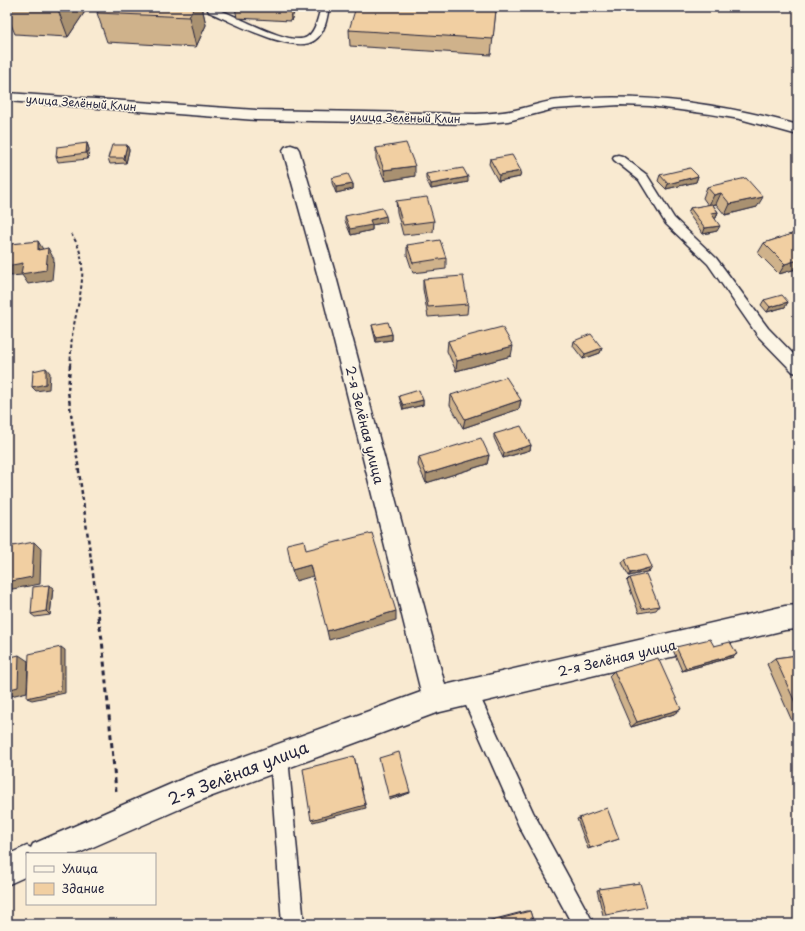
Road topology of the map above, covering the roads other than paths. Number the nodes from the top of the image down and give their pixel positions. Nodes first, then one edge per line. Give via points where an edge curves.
1 (325, 7) edge
2 (210, 9) edge
3 (7, 97) edge
4 (798, 130) edge
5 (291, 150) dead end
6 (618, 158) dead end
7 (798, 368) edge
8 (798, 617) edge
9 (469, 692) junction
10 (436, 700) junction
11 (279, 758) junction
12 (45, 853) edge
13 (26, 861) edge
14 (7, 870) edge
15 (293, 924) edge
16 (583, 924) edge

1 - 2 lane via 317,33 308,41 298,43 271,35
3 - 4 street, улица Зелёный Клин via 256,116 476,119 512,116 559,104 611,100 727,112
5 - 10 street, 2-я Зелёная улица via 326,273
6 - 7 lane via 643,178 670,221 712,261 763,332
8 - 9 street, 2-я Зелёная улица
9 - 10 street, 2-я Зелёная улица
9 - 16 lane via 526,819
10 - 11 street, 2-я Зелёная улица
11 - 12 street, 2-я Зелёная улица via 187,791
11 - 15 lane
13 - 14 street

